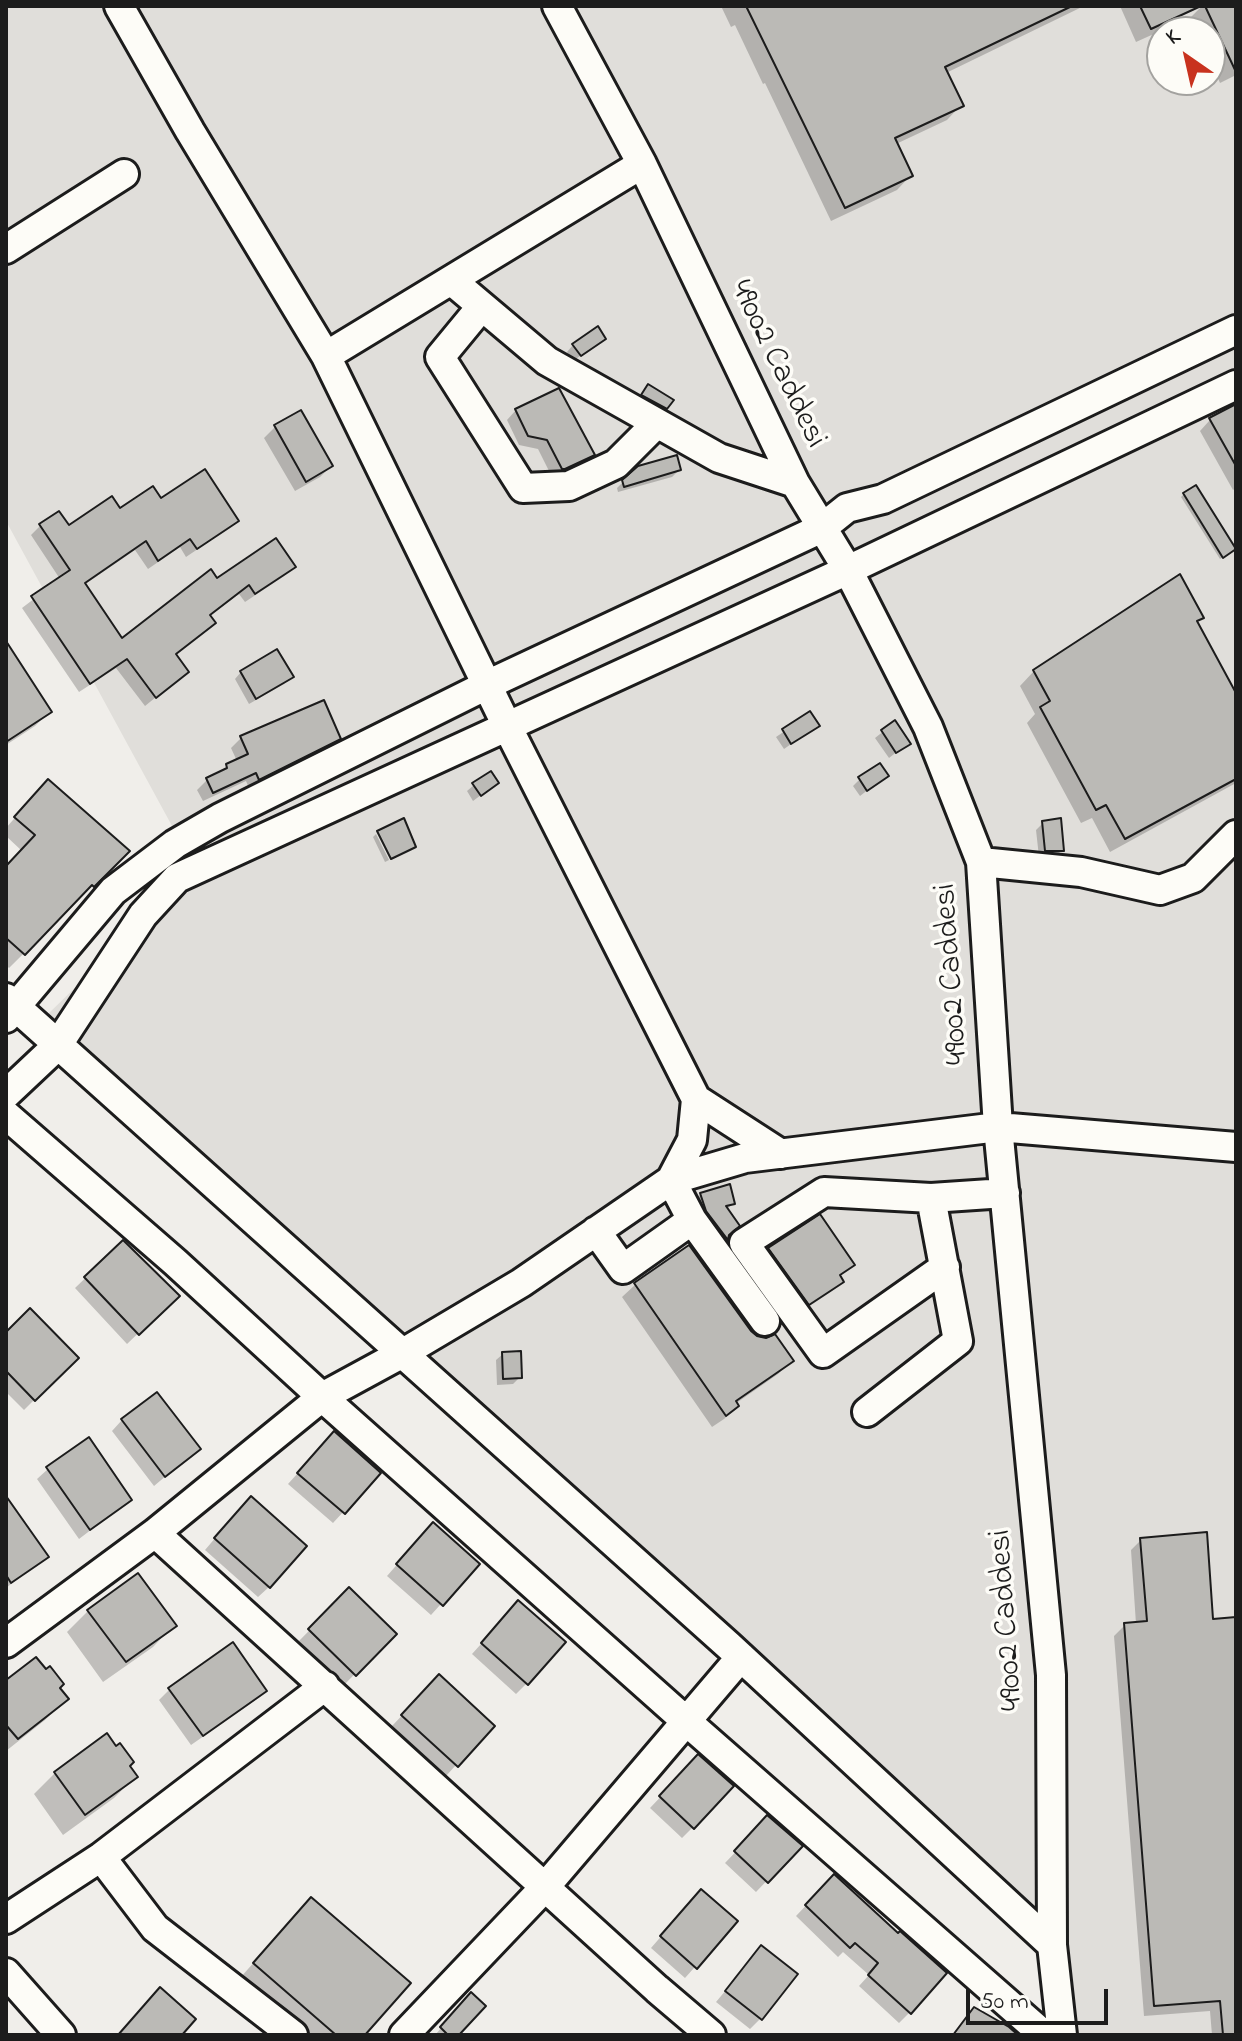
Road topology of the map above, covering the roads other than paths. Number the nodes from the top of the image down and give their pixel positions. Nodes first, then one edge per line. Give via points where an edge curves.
1 (119, 6) edge
2 (557, 6) edge
3 (642, 164) junction
4 (124, 174) dead end
5 (6, 249) edge
6 (451, 280) junction
7 (482, 306) junction
8 (1236, 330) edge
9 (326, 356) junction
10 (1236, 385) edge
11 (657, 423) junction
12 (795, 483) junction
13 (822, 528) junction
14 (848, 570) junction
15 (487, 685) junction
16 (508, 728) junction
17 (1236, 835) edge
18 (981, 862) junction
19 (9, 1008) edge
20 (57, 1046) junction
21 (6, 1094) edge
22 (696, 1099) junction
23 (6, 1115) edge
24 (998, 1127) junction
25 (1236, 1147) edge
26 (781, 1154) junction
27 (671, 1180) junction
28 (1005, 1193) junction
29 (931, 1198) junction
30 (692, 1220) junction
31 (596, 1231) junction
32 (945, 1267) junction
33 (765, 1321) dead end
34 (403, 1353) junction
35 (322, 1397) junction
36 (867, 1412) dead end
37 (155, 1533) junction
38 (12, 1628) edge
39 (741, 1657) junction
40 (325, 1686) junction
41 (686, 1721) junction
42 (101, 1857) junction
43 (545, 1887) junction
44 (6, 1919) edge
45 (1052, 1945) junction
46 (6, 1973) edge
47 (61, 2035) edge
48 (293, 2035) edge
49 (404, 2035) edge
50 (711, 2035) edge
51 (1044, 2035) edge
52 (1062, 2035) edge

1 - 9 street
2 - 3 street, 49002 Caddesi
3 - 6 street
3 - 12 street, 49002 Caddesi
4 - 5 street
6 - 7 street
6 - 9 street
7 - 11 street via 547,361
7 - 11 street via 440,357 523,488 569,486 616,464
8 - 13 street via 883,499 847,508
9 - 15 street
10 - 14 street
11 - 12 street via 719,458
12 - 13 street, 49002 Caddesi
13 - 14 street, 49002 Caddesi
13 - 15 street
14 - 16 street
14 - 18 street, 49002 Caddesi via 928,727
15 - 16 street
15 - 19 street via 220,818 149,862 113,891
16 - 20 street via 177,878 143,915
16 - 22 street
17 - 18 street via 1193,878 1160,890 1081,872
18 - 24 street, 49002 Caddesi
19 - 20 street
20 - 21 street
20 - 34 street
22 - 26 street
22 - 27 street via 692,1140
23 - 35 street
24 - 25 street
24 - 26 street
24 - 28 street, 49002 Caddesi
26 - 27 street via 745,1158
27 - 30 street
27 - 31 street
28 - 29 street
28 - 45 street, 49002 Caddesi via 1051,1675
29 - 32 street
29 - 32 street via 824,1192 744,1243 823,1353
30 - 31 street via 623,1269
30 - 33 street
31 - 34 street
32 - 36 street via 958,1341
34 - 35 street
34 - 39 street
35 - 37 street
35 - 41 street
37 - 38 street
37 - 40 street
39 - 41 street
39 - 45 street
40 - 42 street
40 - 43 street
41 - 43 street
41 - 51 street
42 - 44 street
42 - 48 street via 155,1928
43 - 49 street
43 - 50 street
45 - 52 street, 49002 Caddesi
46 - 47 street

